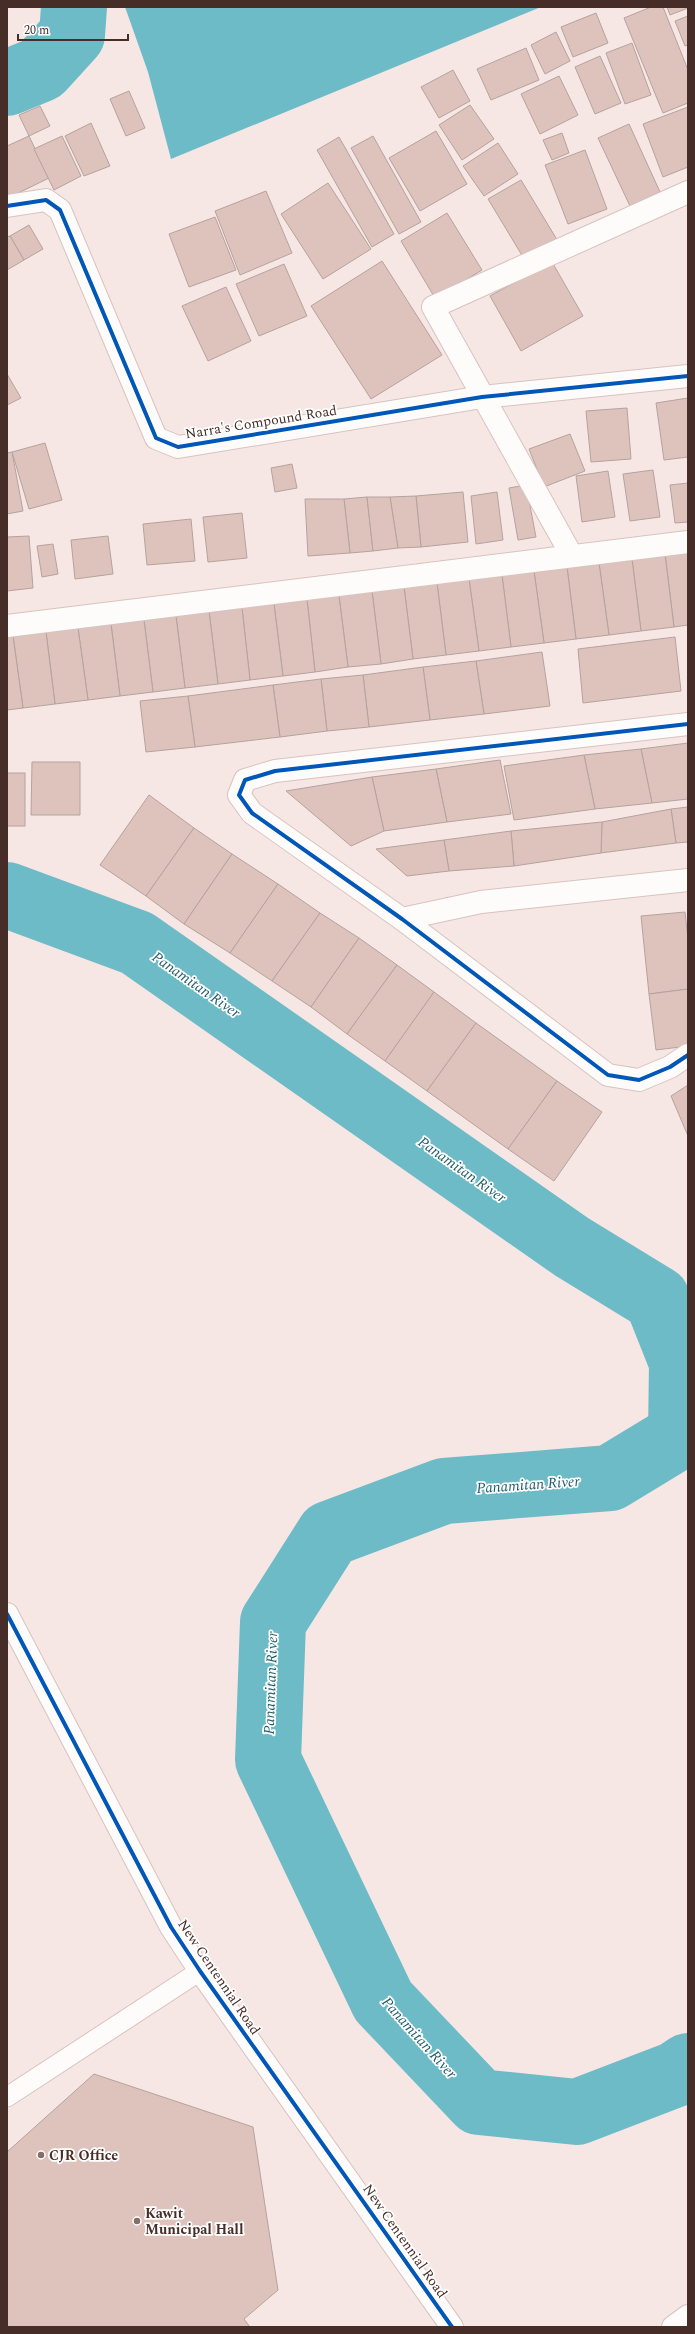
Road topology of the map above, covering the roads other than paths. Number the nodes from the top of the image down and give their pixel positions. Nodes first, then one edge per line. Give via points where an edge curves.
1 (688, 192) edge
2 (7, 206) edge
3 (688, 376) edge
4 (482, 397) junction
5 (688, 542) edge
6 (572, 556) junction
7 (7, 626) edge
8 (688, 724) edge
9 (688, 880) edge
10 (402, 919) junction
11 (688, 1055) edge
12 (7, 1614) edge
13 (200, 1971) junction
14 (7, 2097) edge
15 (688, 2316) edge
16 (452, 2327) edge
17 (673, 2327) edge

1 - 4 street via 433,307
2 - 4 street, Narra's Compound Road via 46,200 60,210 156,438 178,447
3 - 4 street, Narra's Compound Road
4 - 6 street
5 - 6 street
6 - 7 street
8 - 10 street via 275,771 245,780 239,795 252,813
9 - 10 street via 481,902
10 - 11 street via 608,1075 638,1080 670,1067
12 - 13 street, New Centennial Road via 142,1874 171,1927
13 - 14 lane
13 - 16 street, New Centennial Road
15 - 17 street

